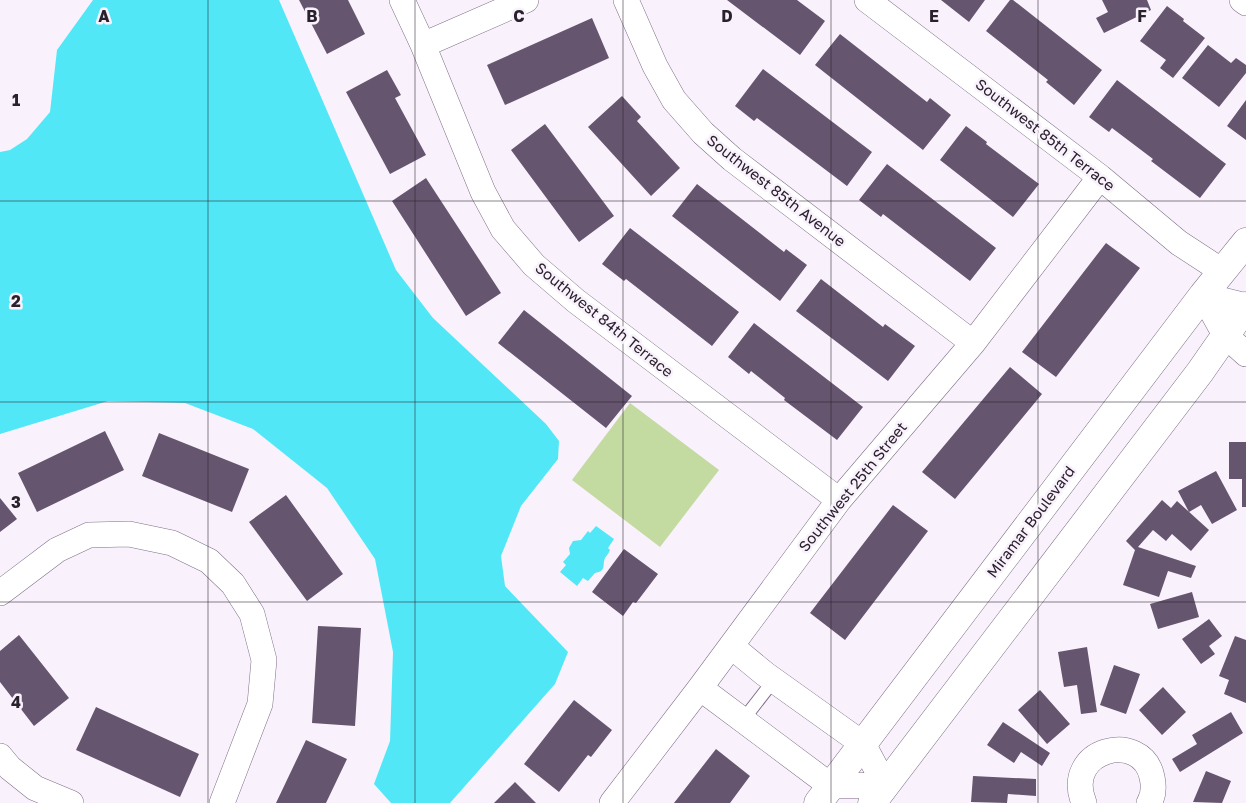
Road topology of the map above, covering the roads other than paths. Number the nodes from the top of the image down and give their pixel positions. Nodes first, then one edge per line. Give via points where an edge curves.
1 (402, 0) edge
2 (526, 0) edge
3 (626, 0) edge
4 (867, 0) edge
5 (1242, 0) edge
6 (1246, 3) edge
7 (423, 45) junction
8 (1100, 177) junction
9 (1246, 242) edge
10 (1222, 271) junction
11 (1203, 295) junction
12 (1246, 306) edge
13 (1225, 335) junction
14 (973, 343) junction
15 (1246, 354) edge
16 (839, 500) junction
17 (0, 593) edge
18 (731, 646) junction
19 (774, 680) junction
20 (700, 688) junction
21 (743, 720) junction
22 (863, 744) junction
23 (0, 756) edge
24 (824, 794) edge
25 (878, 794) edge
26 (71, 803) edge
27 (222, 803) edge
28 (612, 803) edge
29 (1084, 803) edge
30 (1149, 803) edge

1 - 7 street, Southwest 84th Terrace
2 - 7 street
3 - 14 street, Southwest 85th Avenue via 674,100 703,133 732,159
4 - 8 street, Southwest 85th Terrace
5 - 6 street
7 - 16 street, Southwest 84th Terrace via 483,192 503,228 534,265 576,301
8 - 10 street, Southwest 85th Terrace via 1178,243
8 - 14 street, Southwest 25th Street
9 - 10 street, Miramar Boulevard
10 - 11 street, Miramar Boulevard
11 - 12 street
11 - 13 street
11 - 22 street, Miramar Boulevard
12 - 13 street
13 - 15 street
13 - 25 street
14 - 16 street, Southwest 25th Street
16 - 18 street, Southwest 25th Street
17 - 27 street via 58,550 89,534 129,534 172,543 209,561 233,584 252,614 264,660 260,704
18 - 19 street
18 - 20 street, Southwest 25th Street
19 - 21 lane
19 - 22 street
20 - 21 street
20 - 28 street, Southwest 25th Street
21 - 24 street
22 - 24 street, Miramar Boulevard
22 - 25 street
23 - 26 street via 35,788
24 - 25 street
29 - 30 street via 1080,782 1090,761 1110,750 1122,750 1134,753 1151,772 1154,785

